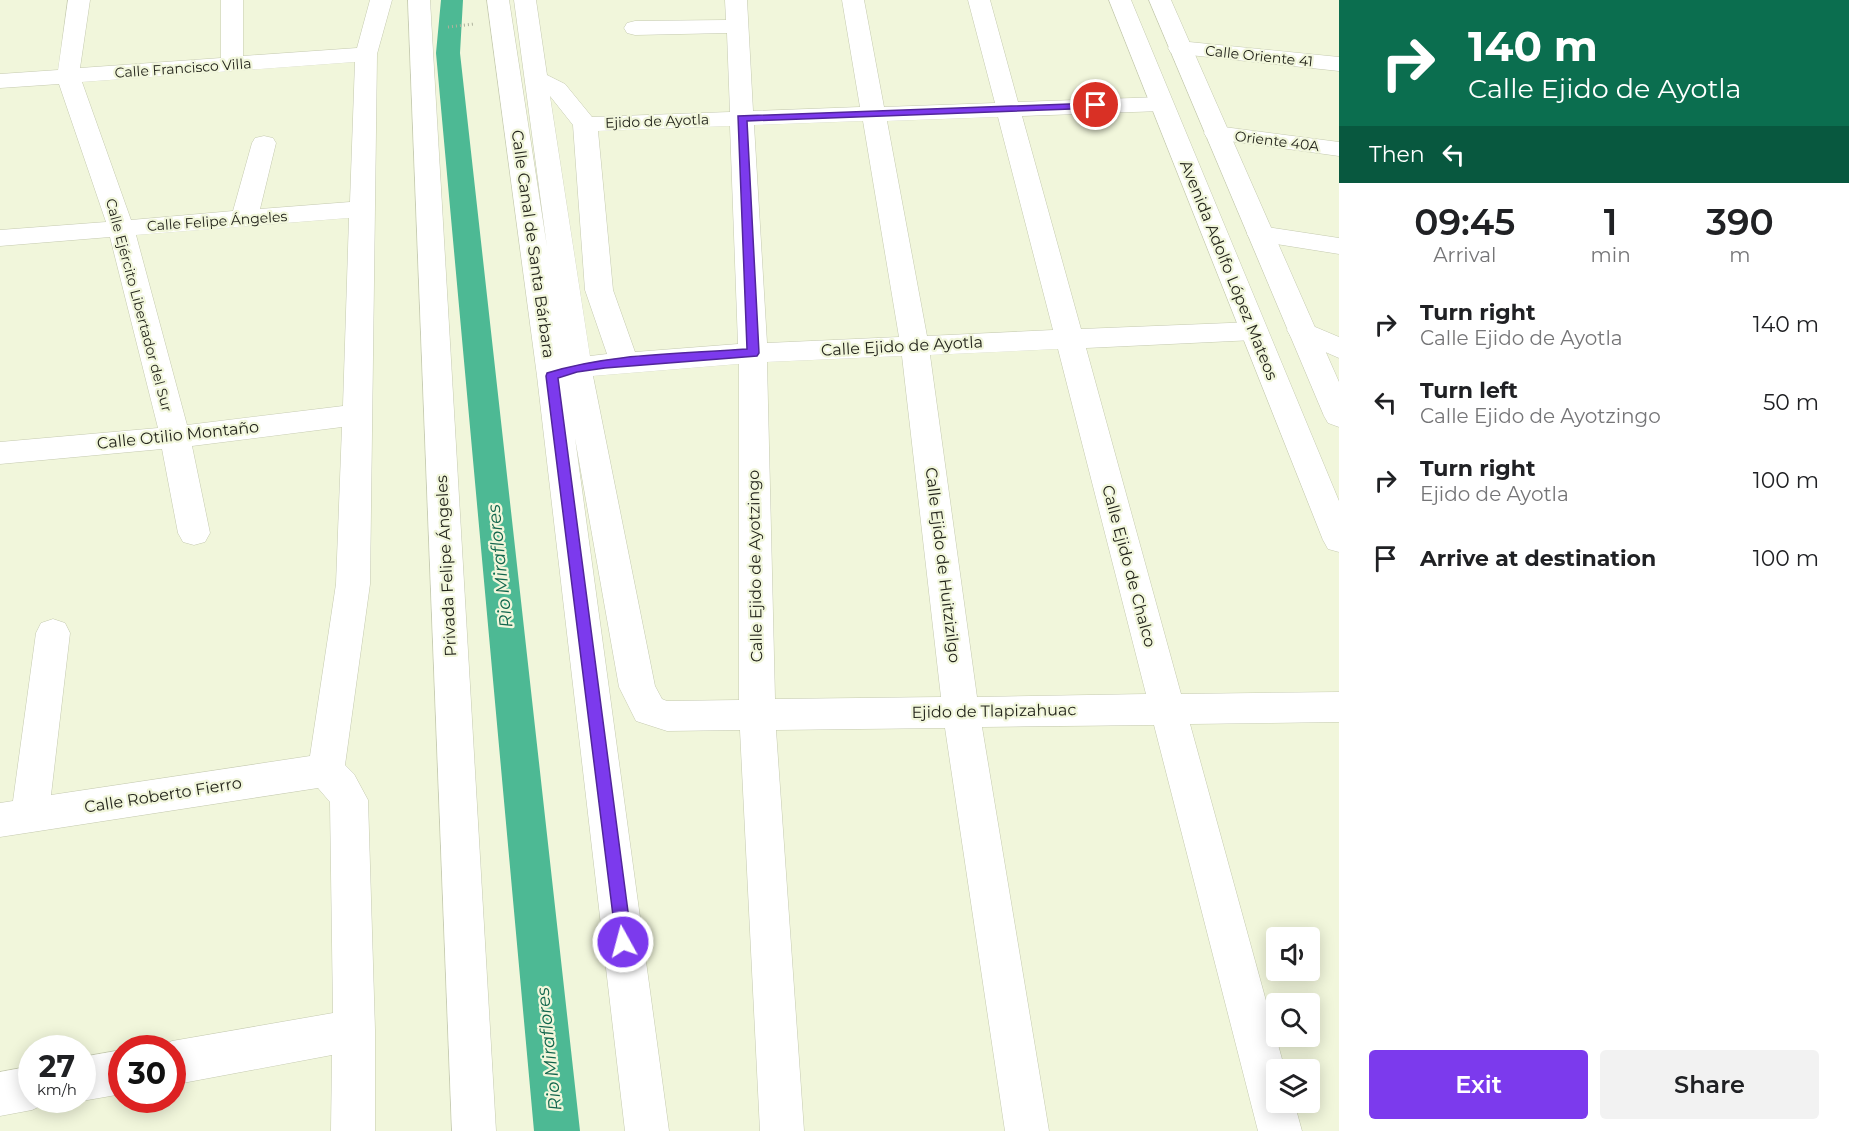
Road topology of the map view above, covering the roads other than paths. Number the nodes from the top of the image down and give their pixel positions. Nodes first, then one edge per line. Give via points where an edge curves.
1 (79, 0) edge
2 (232, 0) edge
3 (381, 0) edge
4 (525, 0) edge
5 (853, 0) edge
6 (979, 0) edge
7 (1120, 0) edge
8 (1160, 0) edge
9 (500, 11) edge
10 (737, 13) edge
11 (419, 15) edge
12 (634, 28) dead end
13 (1179, 48) junction
14 (366, 54) junction
15 (232, 64) junction
16 (1339, 64) edge
17 (68, 76) junction
18 (536, 78) junction
19 (0, 81) edge
20 (1161, 104) junction
21 (1008, 108) junction
22 (873, 113) junction
23 (742, 118) junction
24 (585, 124) junction
25 (1216, 133) junction
26 (264, 143) dead end
27 (1339, 149) edge
28 (362, 209) junction
29 (244, 220) junction
30 (121, 228) junction
31 (1260, 234) junction
32 (0, 238) edge
33 (1339, 246) edge
34 (1301, 330) junction
35 (1254, 331) junction
36 (1070, 339) junction
37 (915, 346) junction
38 (1339, 348) edge
39 (753, 353) junction
40 (626, 364) junction
41 (564, 372) junction
42 (356, 415) junction
43 (1339, 416) edge
44 (175, 437) junction
45 (0, 453) edge
46 (194, 533) dead end
47 (1339, 540) edge
48 (53, 633) dead end
49 (1339, 707) edge
50 (1167, 709) junction
51 (961, 712) junction
52 (757, 714) junction
53 (326, 770) junction
54 (15, 817) edge
55 (354, 1030) junction
56 (186, 1060) edge
57 (18, 1091) edge
58 (0, 1094) edge
59 (353, 1131) edge
60 (474, 1131) edge
61 (647, 1131) edge
62 (782, 1131) edge
63 (1027, 1131) edge
64 (1280, 1131) edge

1 - 17 street, Calle Ejército Libertador del Sur
2 - 15 street
3 - 14 street
4 - 18 street
5 - 22 street, Calle Ejido de Huitzizilgo
6 - 21 street, Calle Ejido de Chalco
7 - 20 street, Avenida Adolfo López Mateos
8 - 13 street
9 - 41 street, Calle Canal de Santa Bárbara
10 - 12 street
10 - 23 street, Calle Ejido de Ayotzingo
11 - 60 street, Privada Felipe Ángeles
13 - 16 street, Calle Oriente 41
13 - 25 street
14 - 15 street, Calle Francisco Villa
14 - 28 street
15 - 17 street, Calle Francisco Villa
17 - 19 street, Calle Francisco Villa
17 - 30 street, Calle Ejército Libertador del Sur
18 - 24 street via 557,89
18 - 41 street
20 - 21 street, Ejido de Ayotla
20 - 35 street, Avenida Adolfo López Mateos
21 - 22 street, Ejido de Ayotla
21 - 36 street, Calle Ejido de Chalco
22 - 23 street, Ejido de Ayotla
22 - 37 street, Calle Ejido de Huitzizilgo
23 - 24 street, Ejido de Ayotla
23 - 39 street, Calle Ejido de Ayotzingo
24 - 40 street via 599,290
25 - 27 street, Oriente 40A
25 - 31 street
26 - 29 street
28 - 29 street, Calle Felipe Ángeles
28 - 42 street
29 - 30 street, Calle Felipe Ángeles
30 - 32 street, Calle Felipe Ángeles
30 - 44 street, Calle Ejército Libertador del Sur
31 - 33 street
31 - 34 street
34 - 38 street
34 - 43 street
35 - 36 street, Calle Ejido de Ayotla
35 - 47 street, Avenida Adolfo López Mateos
36 - 37 street, Calle Ejido de Ayotla
36 - 50 street, Calle Ejido de Chalco
37 - 39 street, Calle Ejido de Ayotla
37 - 51 street, Calle Ejido de Huitzizilgo
39 - 40 street, Calle Ejido de Ayotla
39 - 52 street, Calle Ejido de Ayotzingo
40 - 41 street, Calle Ejido de Ayotla
41 - 52 street, Ejido de Tlapizahuac via 637,687 649,710 667,716
41 - 61 street, Calle Canal de Santa Bárbara
42 - 44 street, Calle Otilio Montaño
42 - 53 street via 353,584
44 - 45 street, Calle Otilio Montaño
44 - 46 street, Calle Ejército Libertador del Sur
48 - 54 street
49 - 50 street, Ejido de Tlapizahuac
50 - 51 street, Ejido de Tlapizahuac
50 - 64 street, Calle Ejido de Chalco
51 - 52 street, Ejido de Tlapizahuac
51 - 63 street, Calle Ejido de Huitzizilgo
52 - 62 street, Calle Ejido de Ayotzingo
53 - 54 street, Calle Roberto Fierro
53 - 55 street via 349,800
55 - 56 street
55 - 59 street
57 - 58 street

